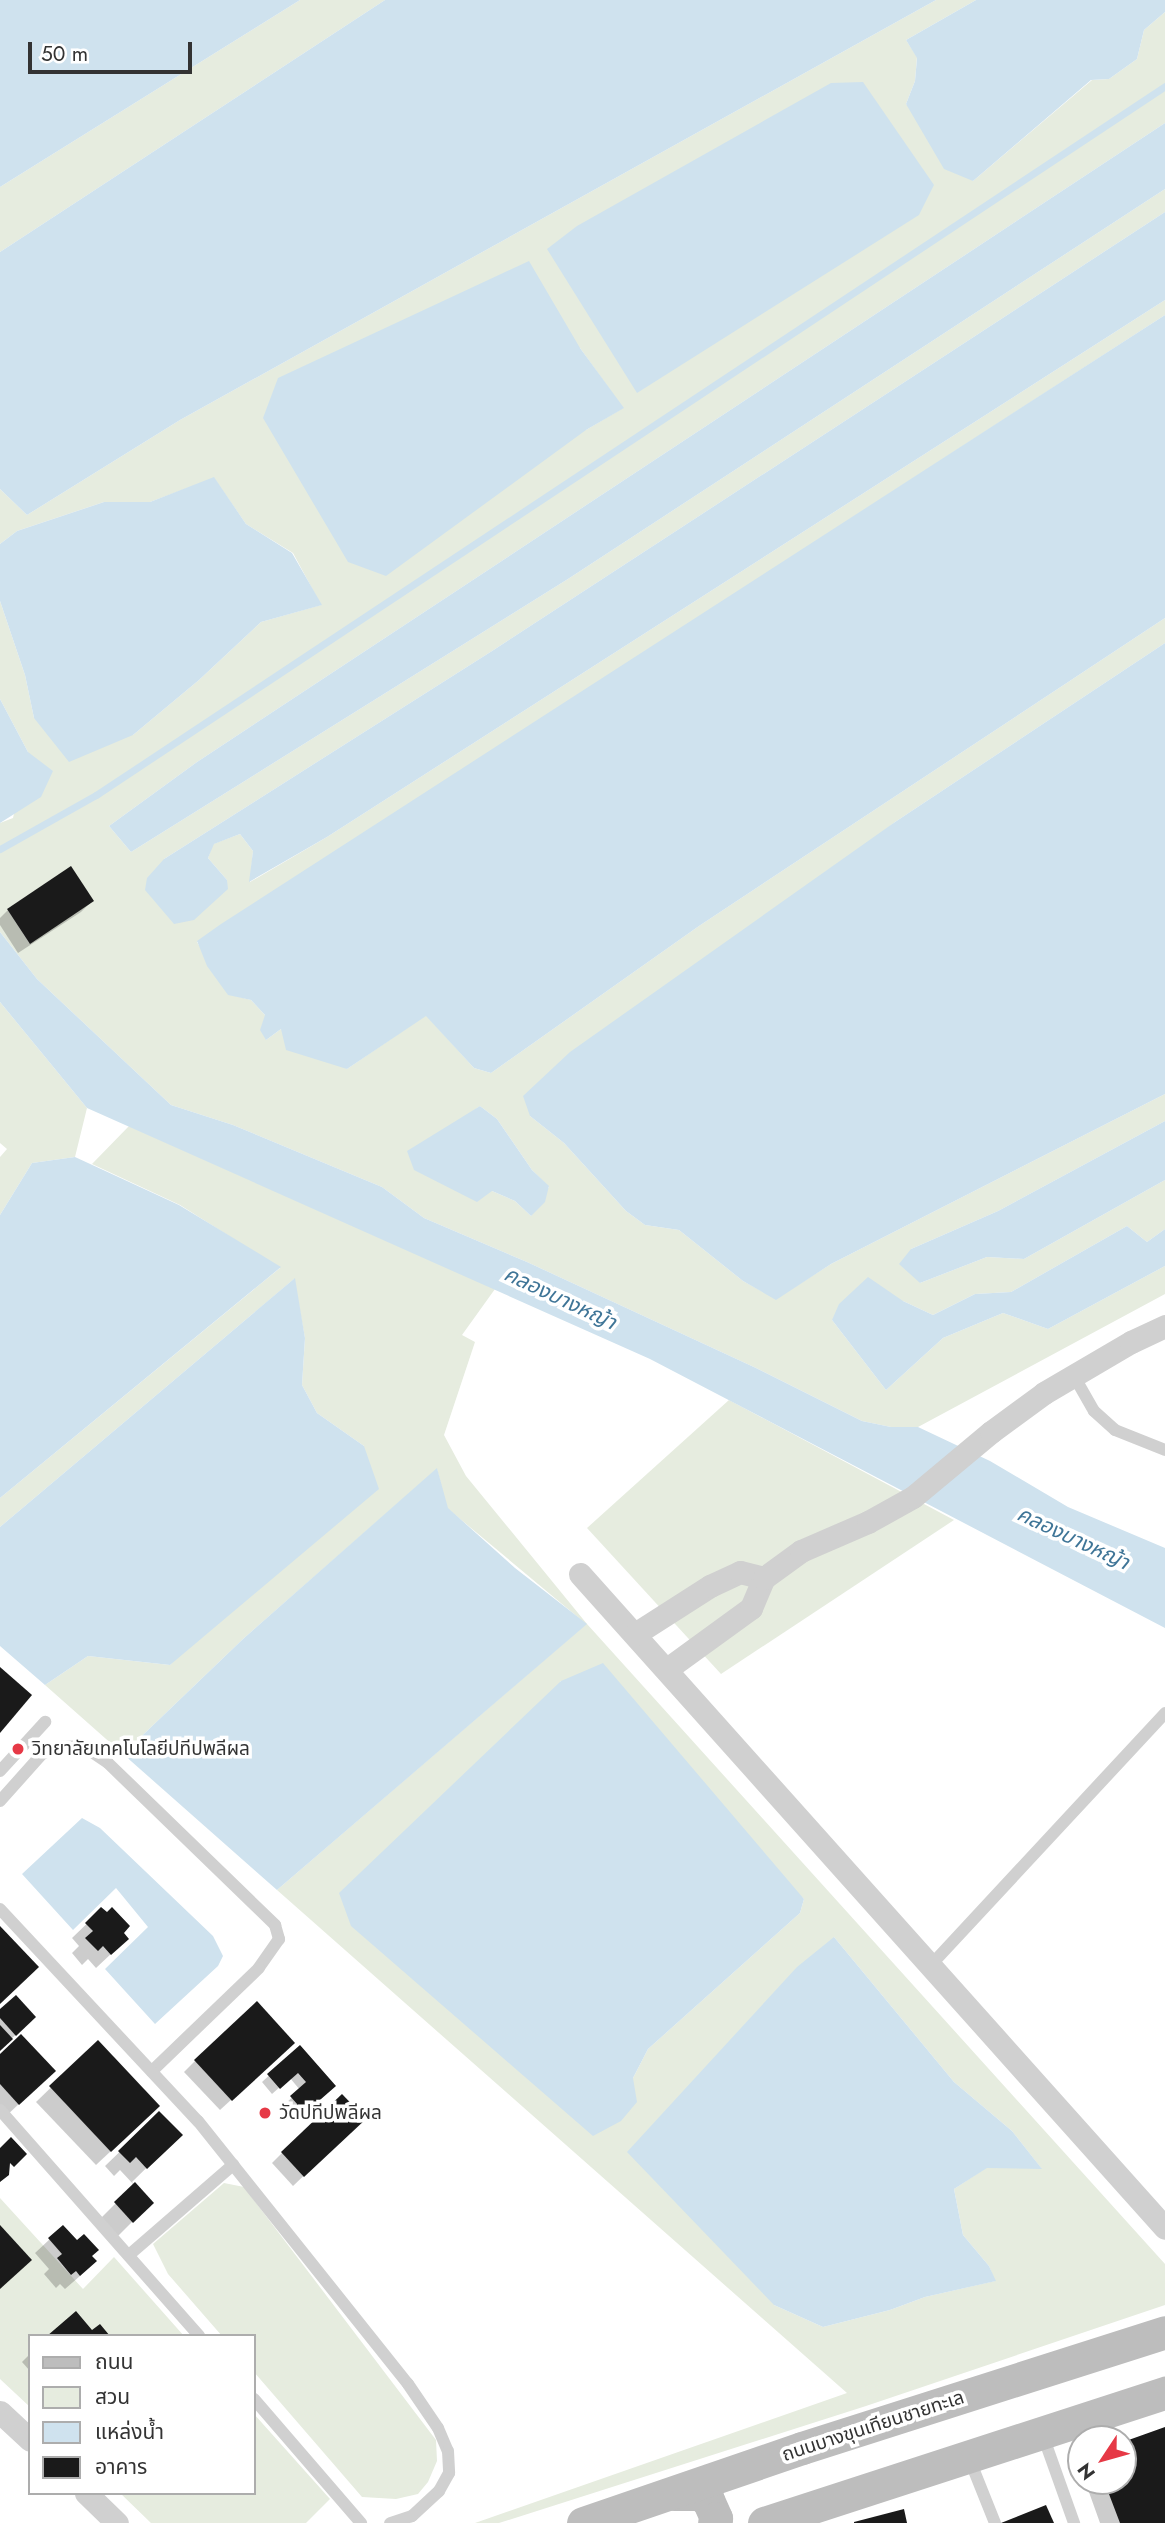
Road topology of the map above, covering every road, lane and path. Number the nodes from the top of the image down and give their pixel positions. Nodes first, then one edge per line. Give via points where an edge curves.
1 (1165, 1326) edge
2 (1074, 1376) junction
3 (1165, 1450) edge
4 (580, 1574) dead end
5 (764, 1578) junction
6 (635, 1634) junction
7 (667, 1669) junction
8 (1163, 1719) edge
9 (46, 1722) dead end
10 (0, 1771) edge
11 (0, 1801) edge
12 (0, 1909) edge
13 (931, 1965) junction
14 (152, 2071) junction
15 (0, 2110) edge
16 (233, 2165) junction
17 (1165, 2228) edge
18 (129, 2255) junction
19 (1165, 2332) edge
20 (197, 2334) edge
21 (1165, 2393) edge
22 (256, 2401) edge
23 (0, 2412) edge
24 (1042, 2433) junction
25 (28, 2438) edge
26 (968, 2455) junction
27 (674, 2494) junction
28 (88, 2495) edge
29 (117, 2523) edge
30 (361, 2523) edge
31 (390, 2523) edge
32 (583, 2523) edge
33 (714, 2523) edge
34 (764, 2523) edge
35 (995, 2523) edge
36 (1074, 2523) edge

1 - 2 street
2 - 3 lane via 1094,1411 1115,1430
2 - 5 street via 991,1432 913,1497 802,1551
4 - 6 street
5 - 6 street via 740,1572
5 - 7 street via 751,1608
6 - 7 street
7 - 13 street
8 - 13 lane
9 - 10 lane
11 - 14 lane via 42,1754 59,1746 83,1746 108,1762 275,1925 279,1939 267,1959
12 - 14 lane
13 - 17 street
14 - 16 lane
15 - 18 lane
16 - 18 lane
16 - 31 lane via 438,2428 448,2451 449,2473 439,2491 412,2516
18 - 20 lane
19 - 27 main road, ถนนบางขุนเทียนชายทะเล via 802,2448
21 - 24 main road
22 - 30 lane
23 - 25 street
24 - 26 main road
24 - 36 lane
26 - 34 main road
26 - 35 lane
27 - 32 main road, ถนนบางขุนเทียนชายทะเล
27 - 33 main road via 699,2494 708,2500
28 - 29 street

